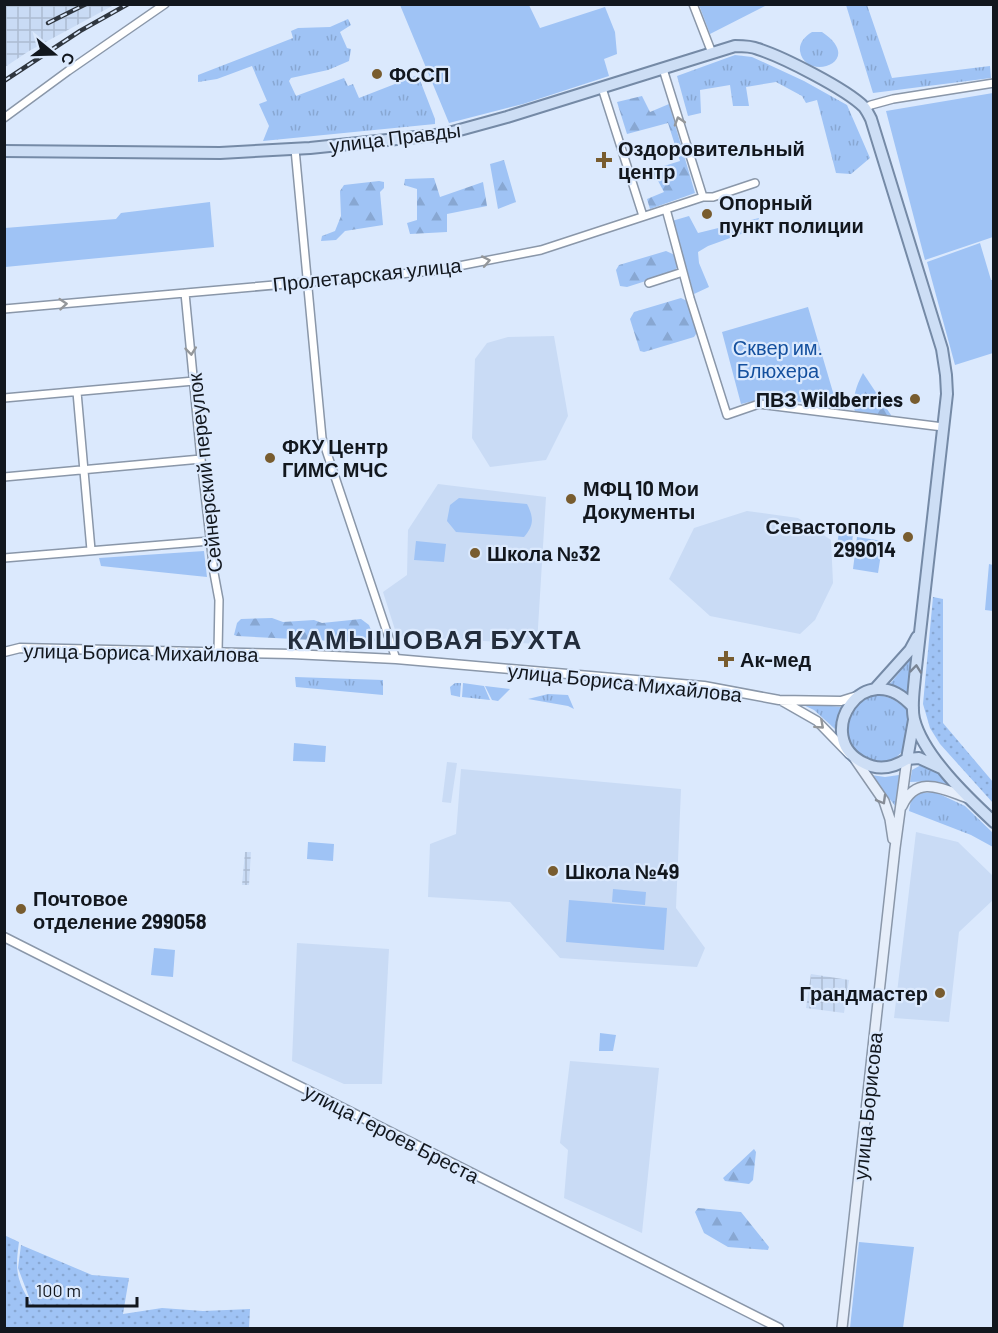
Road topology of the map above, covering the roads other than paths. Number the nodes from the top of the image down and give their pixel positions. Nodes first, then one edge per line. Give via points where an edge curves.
1 (165, 4) edge
2 (693, 4) edge
3 (712, 53) junction
4 (663, 69) junction
5 (993, 83) edge
6 (602, 88) junction
7 (865, 108) junction
8 (4, 118) edge
9 (295, 148) junction
10 (4, 151) edge
11 (755, 183) dead end
12 (703, 197) junction
13 (666, 208) junction
14 (643, 216) junction
15 (683, 272) junction
16 (306, 281) junction
17 (649, 283) dead end
18 (185, 293) junction
19 (4, 309) edge
20 (194, 381) junction
21 (77, 392) junction
22 (4, 398) edge
23 (943, 427) junction
24 (201, 459) junction
25 (83, 470) junction
26 (4, 477) edge
27 (210, 541) junction
28 (91, 550) junction
29 (4, 558) edge
30 (920, 632) junction
31 (4, 652) edge
32 (218, 652) junction
33 (396, 659) junction
34 (875, 688) junction
35 (857, 696) junction
36 (779, 700) junction
37 (913, 707) junction
38 (914, 719) junction
39 (855, 759) junction
40 (907, 759) junction
41 (940, 768) junction
42 (968, 798) junction
43 (900, 811) junction
44 (993, 822) edge
45 (895, 848) junction
46 (4, 937) edge
47 (779, 1329) edge
48 (842, 1329) edge

1 - 8 street
2 - 3 street
3 - 4 main road, улица Правды
3 - 7 main road, улица Правды via 735,46 757,48 818,77
4 - 6 main road, улица Правды
12 -> 4 street
5 - 7 street via 893,99
6 - 9 main road, улица Правды via 445,134
6 - 14 street
7 - 23 main road via 942,349 947,394
9 - 10 main road, улица Правды via 220,153
9 - 16 street
11 - 12 street, Пролетарская улица
12 - 13 street, Пролетарская улица
13 - 14 street, Пролетарская улица
13 - 15 street
16 -> 14 street, Пролетарская улица via 446,269 541,250
15 - 17 street
15 - 23 street via 727,415 759,404
16 - 18 street, Пролетарская улица
16 - 33 street via 322,438
19 -> 18 street, Пролетарская улица
18 -> 20 street, Сейнерский переулок
20 - 21 street
20 - 24 street, Сейнерский переулок
21 - 22 street
21 - 25 street
23 - 30 main road
24 - 25 street
24 - 27 street, Сейнерский переулок
25 - 26 street
25 - 28 street
27 - 28 street
27 - 32 street, Сейнерский переулок via 219,600
28 - 29 street
30 - 34 main road via 910,650
37 -> 30 main road
31 - 32 street, улица Бориса Михайлова via 20,648
32 - 33 street, улица Бориса Михайлова
33 - 36 street, улица Бориса Михайлова via 704,686
34 - 35 main road
34 - 37 main road via 903,696
35 - 36 street, улица Бориса Михайлова via 841,701
35 - 39 main road via 848,706 841,731
36 -> 39 street, улица Бориса Михайлова via 817,721
37 - 38 main road
38 - 40 main road
38 - 41 main road
39 - 40 main road via 883,768
39 -> 45 main road, улица Борисова via 884,801
40 - 41 main road via 919,758
40 - 43 main road, улица Борисова
41 - 42 main road
42 - 43 main road via 932,787 916,788 906,797
42 - 44 main road
43 - 45 main road, улица Борисова
45 - 48 main road, улица Борисова
46 - 47 street, улица Героев Бреста

